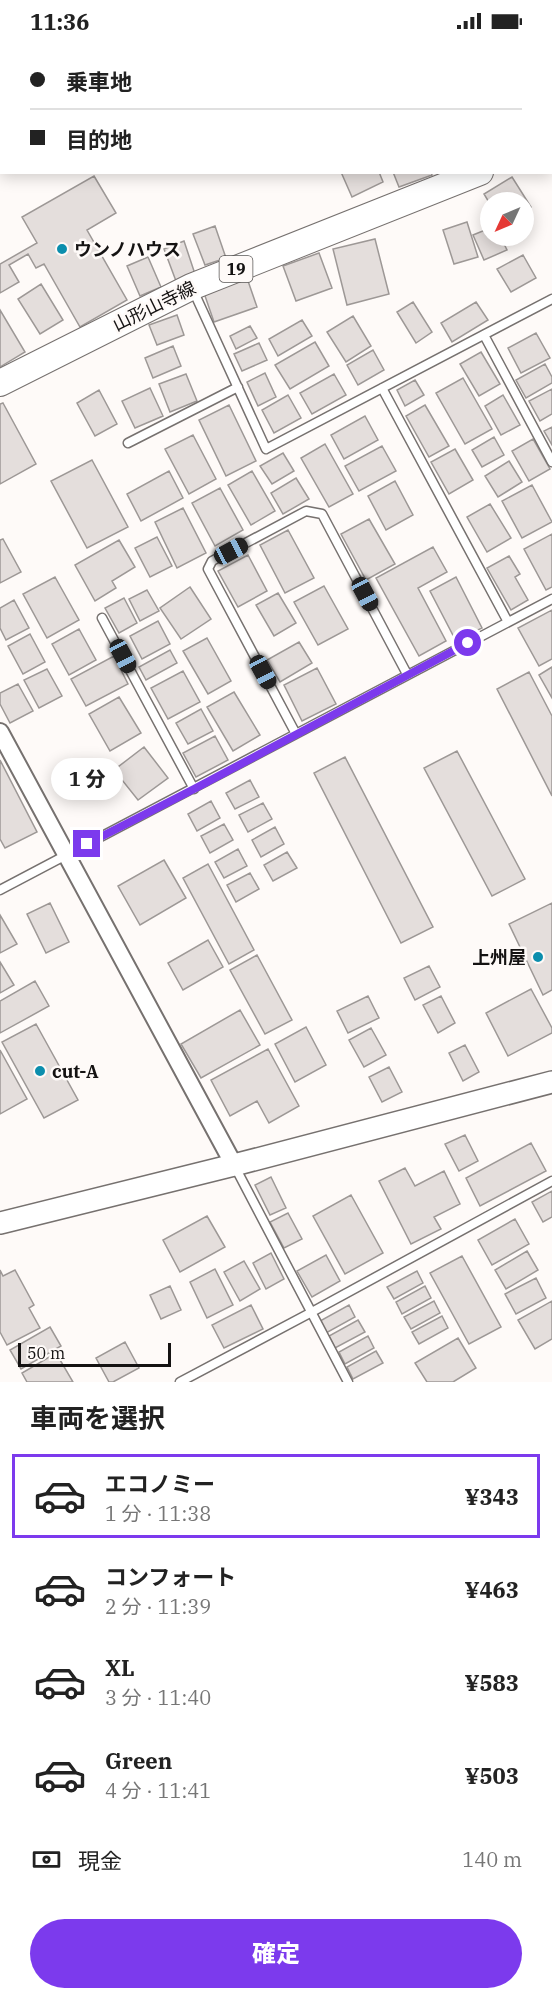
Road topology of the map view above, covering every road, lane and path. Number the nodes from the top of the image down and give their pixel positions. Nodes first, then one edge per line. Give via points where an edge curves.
1 (475, 174) edge
2 (191, 287) junction
3 (552, 299) edge
4 (484, 335) junction
5 (0, 383) edge
6 (238, 387) junction
7 (382, 388) junction
8 (128, 443) dead end
9 (552, 462) edge
10 (552, 599) edge
11 (102, 618) dead end
12 (508, 622) junction
13 (407, 674) junction
14 (0, 732) edge
15 (296, 734) junction
16 (194, 789) junction
17 (66, 855) junction
18 (0, 890) edge
19 (552, 1082) edge
20 (234, 1165) junction
21 (552, 1181) edge
22 (0, 1223) edge
23 (310, 1313) junction
24 (180, 1382) edge
25 (348, 1382) edge

1 - 2 main road, 山形山寺線 / 19
2 - 5 main road, 山形山寺線 / 19
2 - 6 lane
3 - 4 lane
4 - 7 lane
4 - 9 lane
6 - 7 lane via 266,449
6 - 8 lane
7 - 12 lane
10 - 12 lane
11 - 16 lane
12 - 13 lane
13 - 15 lane
13 - 15 lane via 322,514 306,510 212,561 208,569
14 - 17 street
15 - 16 lane
16 - 17 lane
17 - 18 lane
17 - 20 street
19 - 20 street
20 - 22 street
20 - 23 lane
21 - 23 lane
23 - 24 lane
23 - 25 lane

